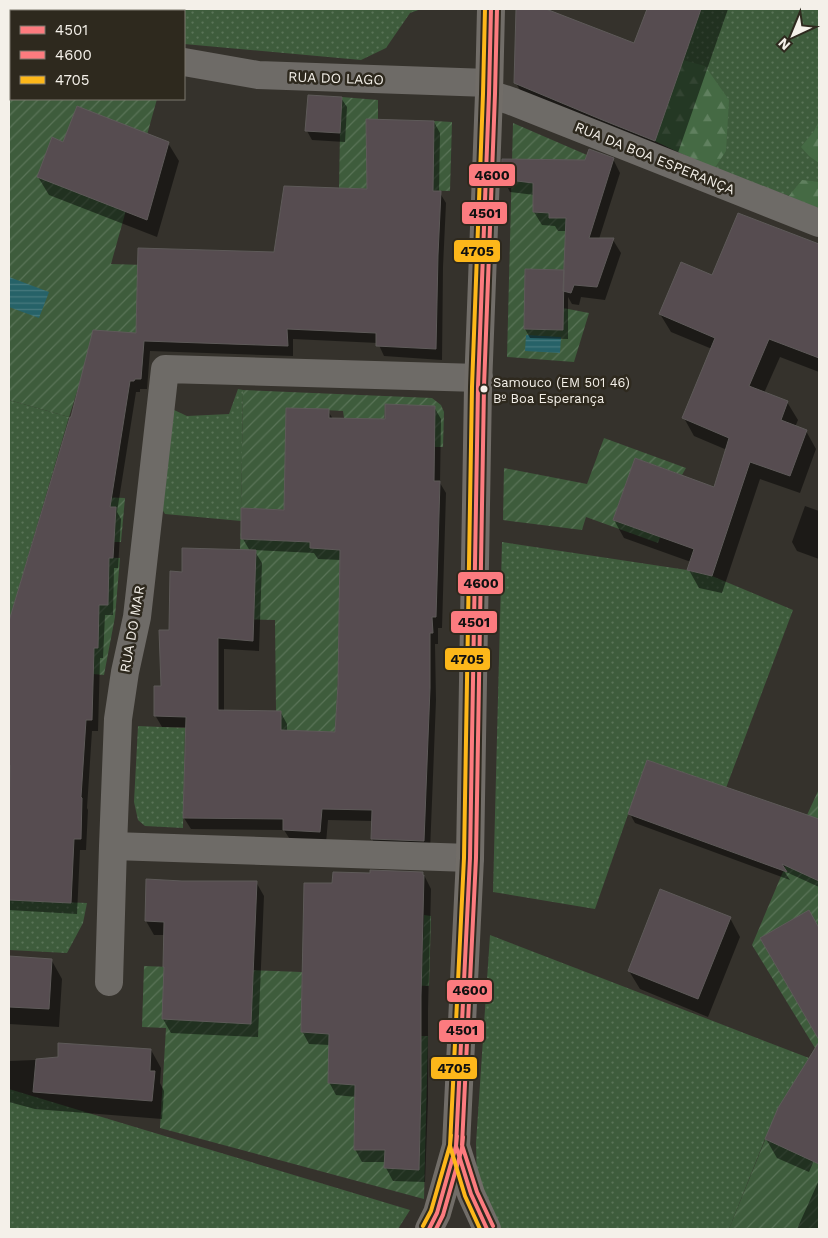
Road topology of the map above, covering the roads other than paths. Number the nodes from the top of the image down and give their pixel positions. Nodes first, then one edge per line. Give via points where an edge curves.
1 (491, 9) edge
2 (185, 62) edge
3 (489, 89) junction
4 (819, 223) edge
5 (478, 378) junction
6 (113, 846) junction
7 (470, 858) junction
8 (109, 982) dead end
9 (456, 1146) junction
10 (429, 1229) edge
11 (487, 1229) edge

1 - 3 main road
2 - 3 street, RUA DO LAGO via 258,75
3 - 4 street, RUA DA BOA ESPERANÇA
3 - 5 main road
5 - 6 street, RUA DO MAR via 165,369 137,617 118,719
5 - 7 main road
6 - 7 street
6 - 8 street
7 - 9 main road
9 - 10 main road
9 - 11 main road via 471,1194

